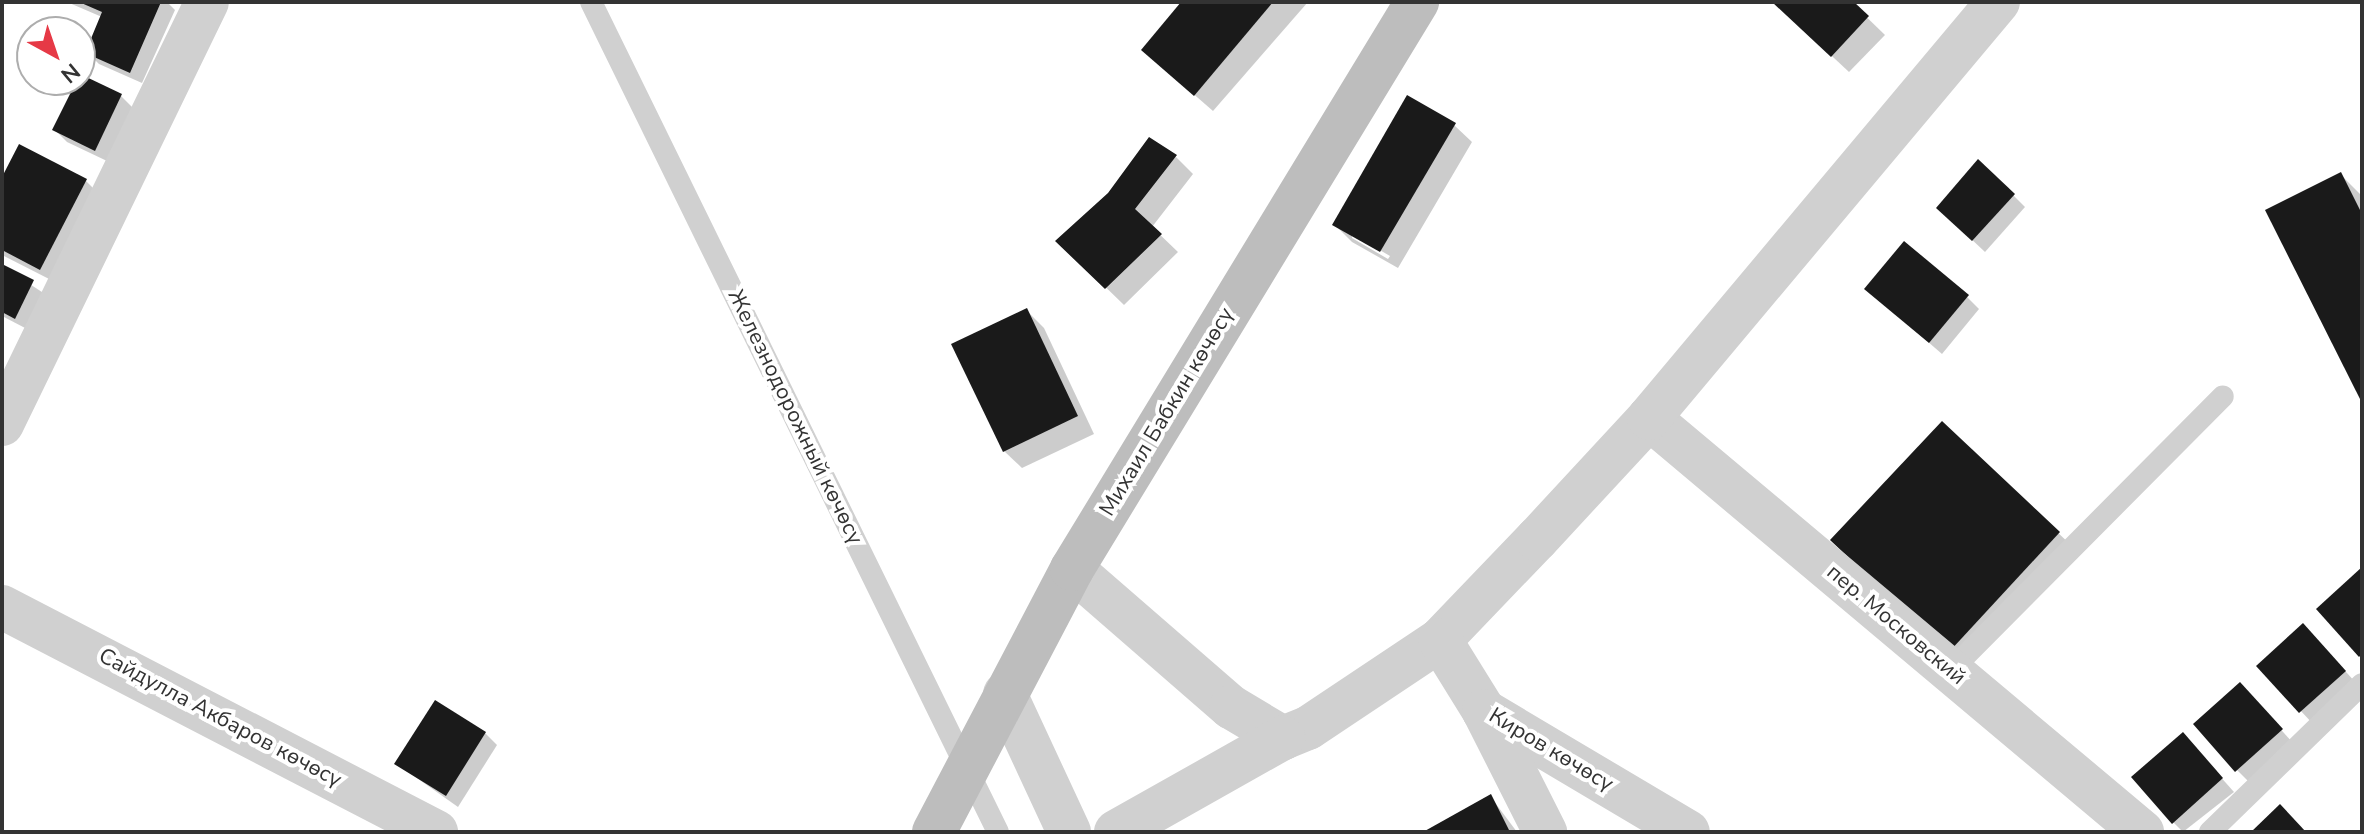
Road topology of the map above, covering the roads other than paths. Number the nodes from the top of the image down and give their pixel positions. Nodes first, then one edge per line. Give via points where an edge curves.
1 (207, 2) edge
2 (591, 2) edge
3 (1417, 2) edge
4 (1998, 2) edge
5 (2223, 396) dead end
6 (1649, 418) junction
7 (2, 424) edge
8 (1072, 569) junction
9 (2, 607) edge
10 (1440, 640) junction
11 (1950, 671) junction
12 (2362, 684) edge
13 (1005, 694) junction
14 (1484, 711) junction
15 (1283, 738) junction
16 (968, 769) junction
17 (436, 832) edge
18 (934, 832) edge
19 (998, 832) edge
20 (1069, 832) edge
21 (1116, 832) edge
22 (1545, 832) edge
23 (1688, 832) edge
24 (2142, 832) edge
25 (2210, 832) edge

1 - 7 street
2 - 16 lane, Железнодорожный көчөсү
3 - 8 main road, Михаил Бабкин көчөсү
4 - 6 street
5 - 11 lane
6 - 10 street
6 - 11 street, пер. Московский
8 - 13 main road, Михаил Бабкин көчөсү
8 - 15 street via 1231,707
9 - 17 street, Сайдулла Акбаров көчөсү
10 - 14 street, Киров көчөсү
10 - 15 street via 1308,728
11 - 24 street, пер. Московский
12 - 25 lane
13 - 16 main road, Михаил Бабкин көчөсү
13 - 20 street
14 - 22 street
14 - 23 street, Киров көчөсү
15 - 21 street
16 - 18 main road, Михаил Бабкин көчөсү
16 - 19 lane, Железнодорожный көчөсү

